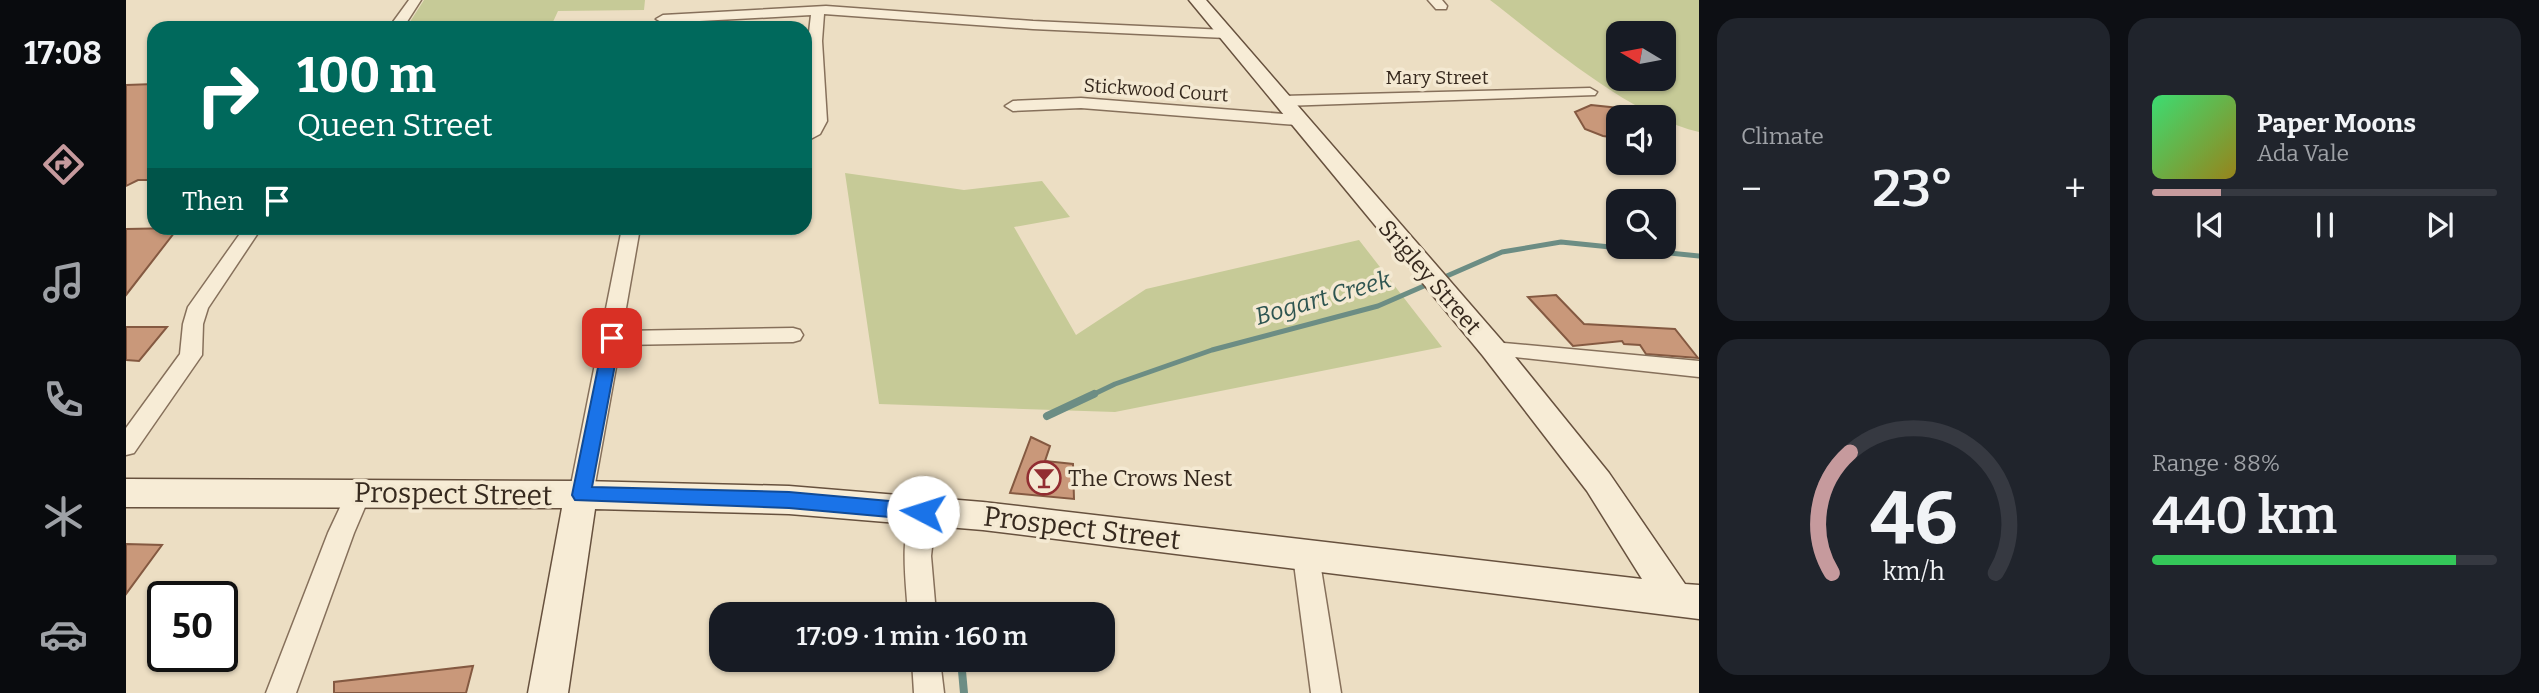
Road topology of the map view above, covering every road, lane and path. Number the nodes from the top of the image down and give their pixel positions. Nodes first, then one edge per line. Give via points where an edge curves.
1 (415, 0) edge
2 (667, 0) edge
3 (928, 0) edge
4 (1197, 0) edge
5 (818, 10) junction
6 (936, 16) junction
7 (401, 21) edge
8 (663, 21) edge
9 (687, 21) edge
10 (1226, 34) junction
11 (1590, 92) dead end
12 (1283, 101) junction
13 (1013, 106) dead end
14 (1297, 120) junction
15 (812, 132) edge
16 (248, 235) edge
17 (630, 235) edge
18 (793, 335) dead end
19 (612, 338) junction
20 (1493, 349) junction
21 (1699, 369) edge
22 (126, 446) edge
23 (359, 492) junction
24 (126, 493) edge
25 (581, 495) junction
26 (923, 512) junction
27 (1306, 556) junction
28 (1687, 600) edge
29 (921, 602) edge
30 (927, 672) edge
31 (281, 693) edge
32 (548, 693) edge
33 (929, 693) edge
34 (1326, 693) edge

1 - 7 street
2 - 8 street
3 - 6 street
4 - 10 main road, Srigley Street
5 - 6 street
5 - 9 street
5 - 15 street via 819,121
6 - 10 street
10 - 12 main road, Srigley Street
11 - 12 street, Mary Street
12 - 14 main road, Srigley Street
13 - 14 street, Stickwood Court via 1080,103
14 - 20 main road, Srigley Street
16 - 22 street via 198,307 191,355
17 - 19 street
18 - 19 street
19 - 25 street
20 - 21 street
20 - 28 main road, Srigley Street
23 - 24 main road, Prospect Street
23 - 25 main road, Prospect Street
23 - 31 street
25 - 26 main road, Prospect Street via 789,500
25 - 32 main road
26 - 27 main road, Prospect Street
26 - 29 street via 918,556
27 - 28 main road, Prospect Street
27 - 34 street
30 - 33 street

